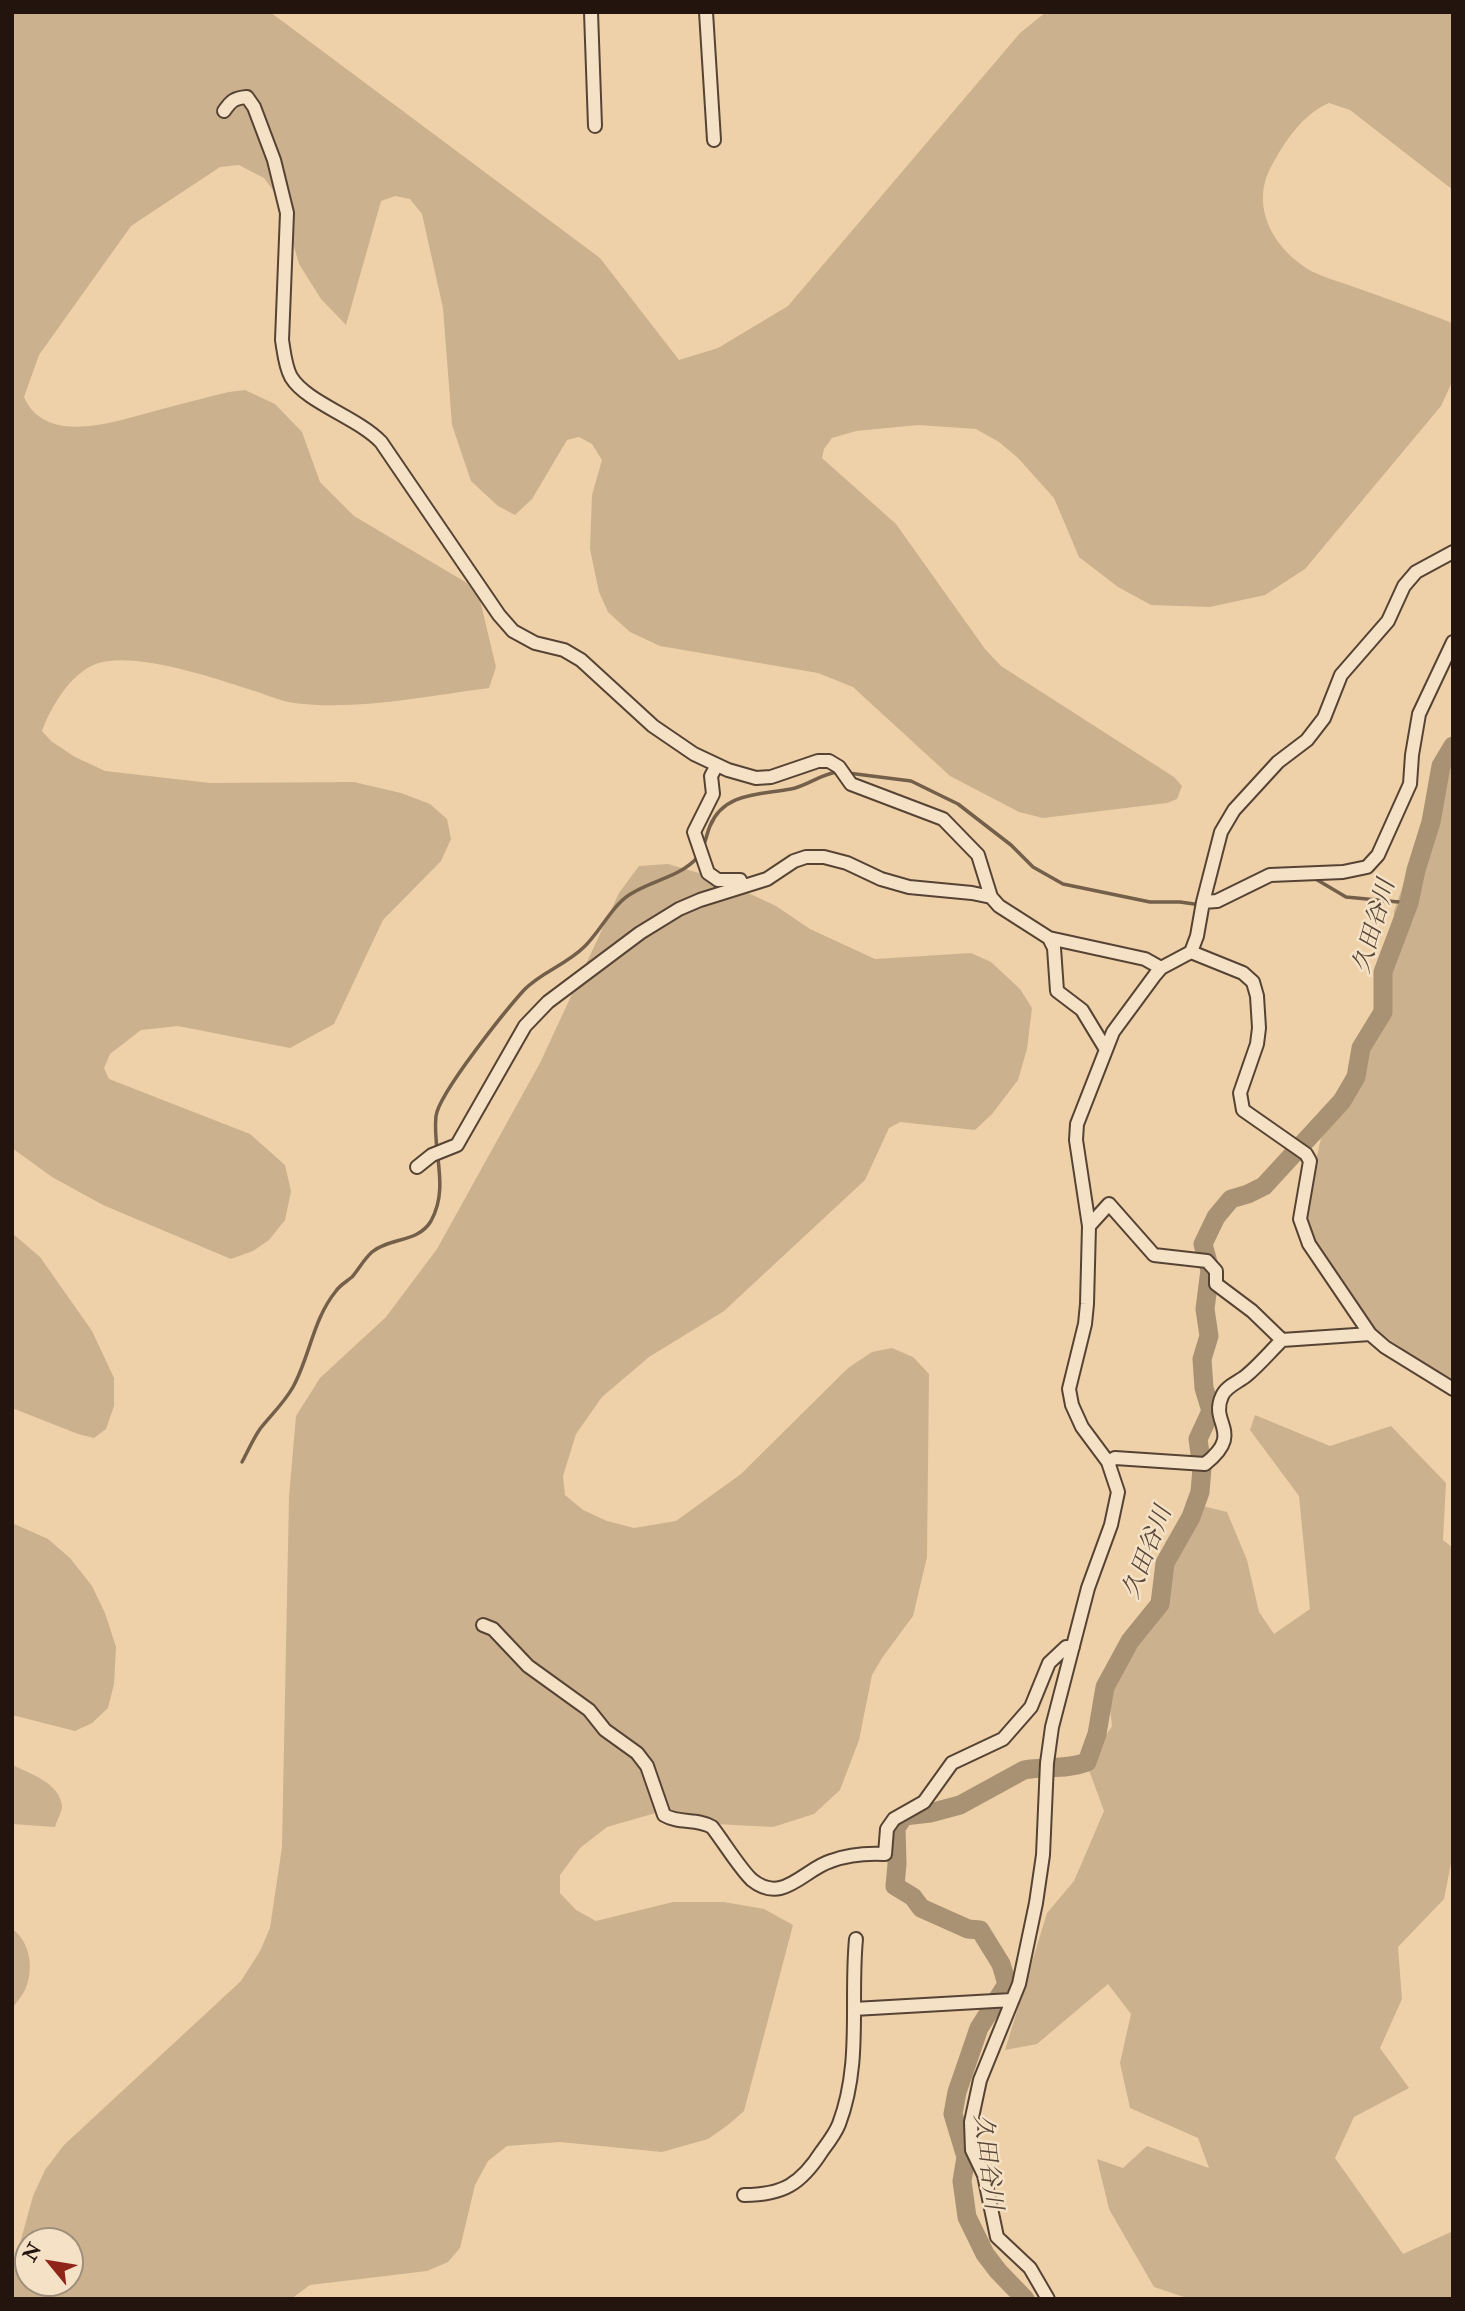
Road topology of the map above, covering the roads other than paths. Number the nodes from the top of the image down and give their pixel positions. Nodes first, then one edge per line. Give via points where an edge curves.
1 (591, 12) edge
2 (706, 12) edge
3 (224, 111) dead end
4 (595, 126) dead end
5 (714, 140) dead end
6 (1453, 552) edge
7 (1453, 642) edge
8 (717, 765) junction
9 (743, 886) junction
10 (991, 897) junction
11 (1203, 902) junction
12 (1049, 938) junction
13 (1191, 951) junction
14 (1161, 968) junction
15 (1105, 1048) junction
16 (417, 1167) dead end
17 (1089, 1226) junction
18 (1370, 1334) junction
19 (1282, 1340) junction
20 (1453, 1389) edge
21 (1108, 1462) junction
22 (483, 1625) dead end
23 (1073, 1647) junction
24 (856, 1939) dead end
25 (1007, 2000) junction
26 (854, 2009) junction
27 (744, 2195) dead end
28 (1048, 2299) edge

1 - 4 street
2 - 5 street
3 - 8 street via 239,97 247,97 254,107 284,200 287,246 282,340 290,376 302,390 368,428 381,442 513,631 581,660 653,726
6 - 11 street via 1416,572 1404,586 1388,621 1341,675 1324,718 1234,810 1221,832
7 - 11 street via 1419,715 1410,784 1378,855 1367,867 1270,875 1217,901
8 - 9 street via 711,776 713,794 694,832 708,873 718,880 740,880
8 - 10 street via 756,778 830,761 851,784 943,818 978,855
9 - 10 street via 767,879 794,861 824,857 909,887
9 - 16 street via 679,909 548,1002 525,1026 457,1145
10 - 12 street
11 - 13 street
12 - 14 street via 1145,959
12 - 15 street via 1057,991 1082,1010
13 - 14 street
13 - 18 street via 1243,973 1253,982 1259,1028 1240,1093 1243,1110 1287,1139 1310,1161 1300,1219 1309,1244
14 - 15 street
15 - 17 street via 1077,1124
17 - 19 street via 1109,1204 1154,1255 1207,1261 1216,1271 1216,1284
17 - 21 street via 1086,1314 1069,1389 1082,1427
18 - 19 street
18 - 20 street
19 - 21 street via 1223,1392 1218,1404 1225,1441 1205,1464 1115,1458
21 - 23 street via 1118,1492
22 - 23 street via 493,1629 528,1667 589,1710 605,1730 637,1753 647,1766 664,1815 712,1827 752,1880 779,1889 831,1861 885,1854 887,1829 894,1819 923,1802 952,1763 1003,1739 1031,1707 1049,1663 1066,1647
23 - 25 street via 1052,1727 1036,1903 1018,1984
24 - 26 street
25 - 26 street
25 - 28 street via 980,2080 971,2122 972,2150 984,2175 997,2237 1030,2268
26 - 27 street via 853,2070 838,2126 798,2182 763,2195

